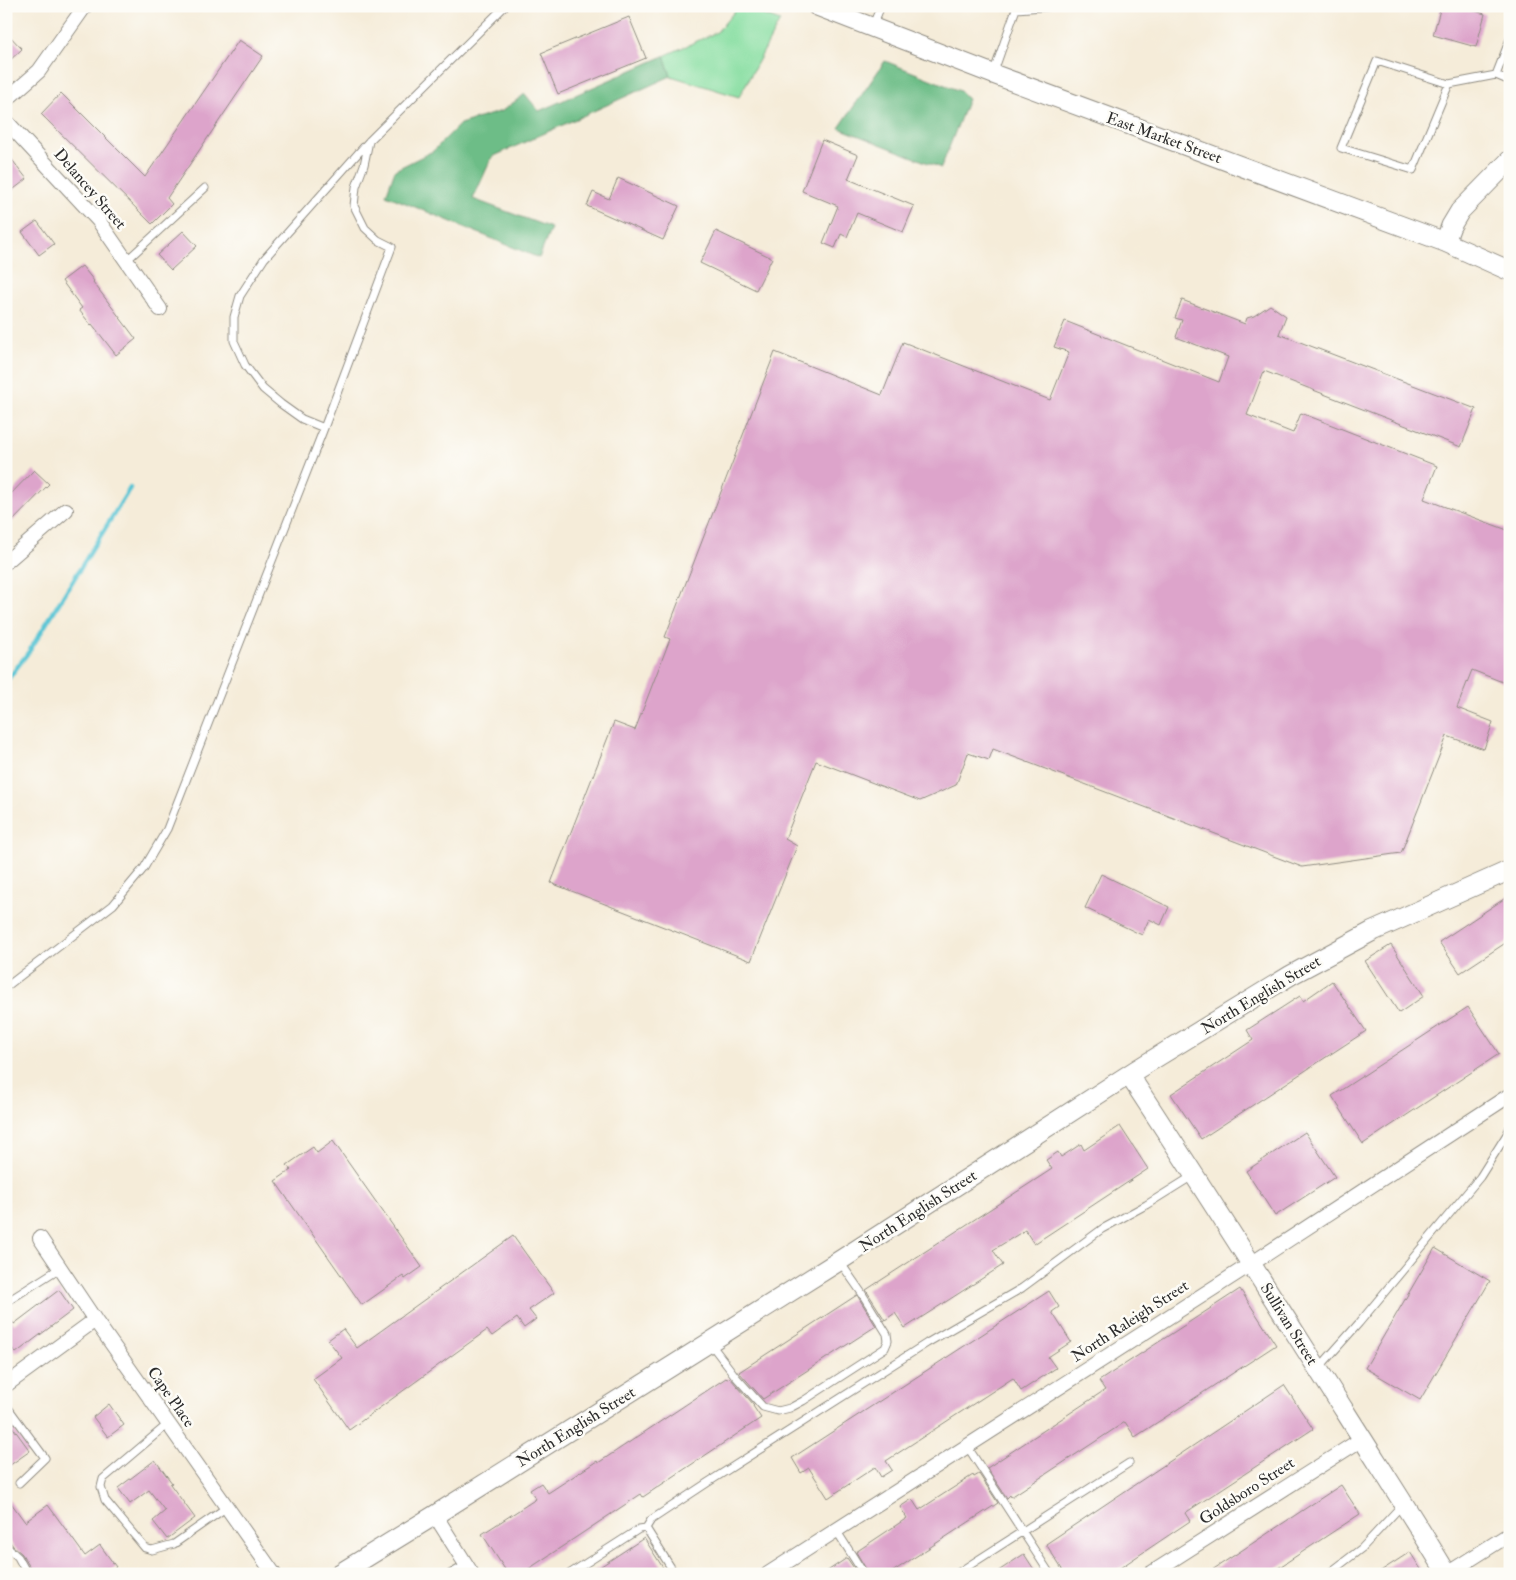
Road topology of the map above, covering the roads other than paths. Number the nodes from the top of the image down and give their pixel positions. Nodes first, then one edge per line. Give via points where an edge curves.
1 (85, 6) edge
2 (505, 6) edge
3 (817, 6) edge
4 (881, 6) edge
5 (1058, 6) edge
6 (1017, 8) edge
7 (872, 28) junction
8 (1510, 39) edge
9 (993, 74) junction
10 (1496, 75) junction
11 (1510, 81) edge
12 (1449, 84) junction
13 (6, 100) edge
14 (6, 121) edge
15 (369, 141) junction
16 (1510, 160) edge
17 (205, 188) dead end
18 (1444, 242) junction
19 (126, 261) junction
20 (1510, 271) edge
21 (160, 309) dead end
22 (324, 428) junction
23 (66, 510) dead end
24 (6, 562) edge
25 (1510, 870) edge
26 (6, 987) edge
27 (1128, 1075) junction
28 (1510, 1095) edge
29 (1510, 1127) edge
30 (1194, 1174) junction
31 (40, 1238) dead end
32 (840, 1262) junction
33 (1252, 1264) junction
34 (60, 1268) junction
35 (8, 1301) dead end
36 (95, 1320) junction
37 (710, 1343) junction
38 (1318, 1369) junction
39 (6, 1385) edge
40 (6, 1404) edge
41 (168, 1424) junction
42 (1362, 1439) junction
43 (967, 1446) junction
44 (1129, 1463) dead end
45 (18, 1483) dead end
46 (1404, 1503) junction
47 (227, 1507) junction
48 (435, 1515) junction
49 (646, 1528) junction
50 (836, 1530) junction
51 (1022, 1531) junction
52 (1510, 1534) edge
53 (6, 1549) edge
54 (469, 1569) edge
55 (22, 1574) edge
56 (274, 1574) edge
57 (339, 1574) edge
58 (450, 1574) edge
59 (568, 1574) edge
60 (675, 1574) edge
61 (768, 1574) edge
62 (864, 1574) edge
63 (956, 1574) edge
64 (1050, 1574) edge
65 (1150, 1574) edge
66 (1328, 1574) edge
67 (1447, 1574) edge

1 - 13 street via 39,71
2 - 15 lane
3 - 7 street, East Market Street
4 - 7 lane
5 - 6 lane
6 - 9 lane
7 - 9 street, East Market Street
8 - 10 lane
9 - 18 street, East Market Street
10 - 11 lane
10 - 12 lane
12 - 12 lane via 1413,170 1341,148 1376,61
14 - 19 street, Delancey Street via 98,220
15 - 22 lane via 354,206 365,228 392,247
15 - 22 lane via 264,260 240,296 234,317 234,341 245,365 263,389 302,419
16 - 18 street via 1460,211
17 - 19 lane
18 - 20 street, East Market Street
19 - 21 street, Delancey Street
22 - 26 lane via 157,848 113,905
23 - 24 street
25 - 27 street, North English Street via 1355,941 1291,975
27 - 30 street, Sullivan Street
27 - 32 street, North English Street
28 - 33 street, North Raleigh Street
29 - 38 lane via 1480,1177
30 - 33 street, Sullivan Street
30 - 49 lane via 1102,1229 1022,1288 927,1343 707,1482 651,1520
31 - 34 street, Cape Place
32 - 37 street, North English Street
32 - 37 lane via 887,1334 888,1341 885,1348 823,1388 790,1408 770,1410 748,1392
33 - 38 street, Sullivan Street
33 - 43 street, North Raleigh Street
34 - 35 lane
34 - 36 street, Cape Place
36 - 39 street
36 - 41 street, Cape Place
37 - 48 street, North English Street
38 - 42 street, Sullivan Street
40 - 45 lane via 45,1458
41 - 47 street, Cape Place
41 - 47 lane via 103,1479 101,1487 105,1500 145,1548 152,1550 174,1544
42 - 46 street, Sullivan Street
42 - 65 street, Goldsboro Street
43 - 50 street, North Raleigh Street
43 - 51 lane
44 - 51 lane
46 - 66 lane via 1362,1548
46 - 67 street, Sullivan Street
47 - 56 street, Cape Place
48 - 54 street
48 - 57 street, North English Street
49 - 59 lane
49 - 60 lane
50 - 61 street, North Raleigh Street
50 - 62 lane
51 - 63 lane
51 - 64 lane
52 - 67 street
53 - 55 lane via 18,1558 24,1568
54 - 58 lane

